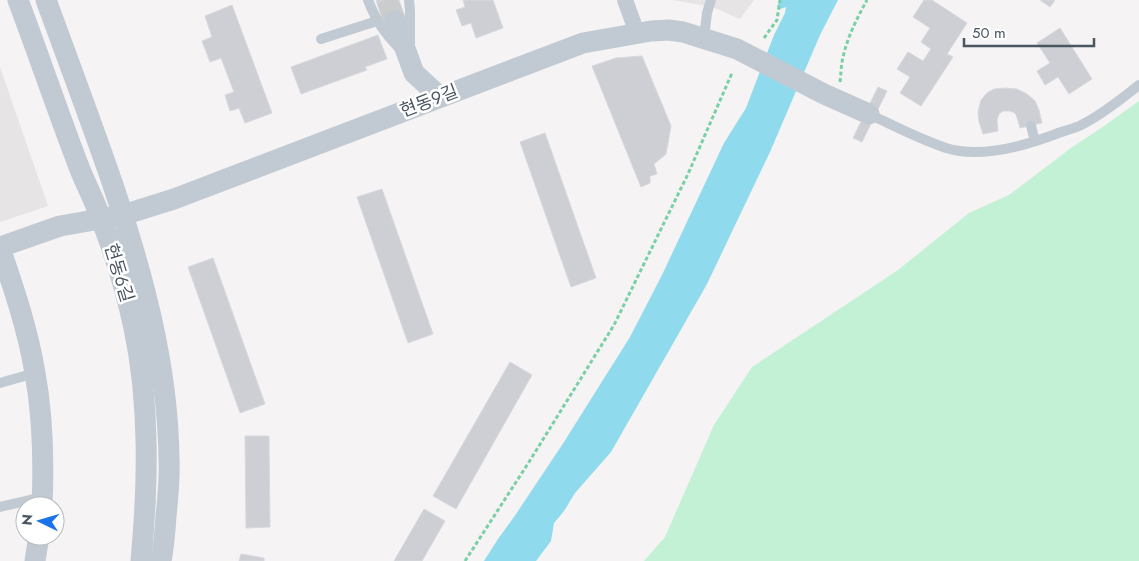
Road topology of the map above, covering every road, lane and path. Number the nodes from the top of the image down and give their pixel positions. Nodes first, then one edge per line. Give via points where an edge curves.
1 (18, 0) edge
2 (46, 0) edge
3 (368, 0) edge
4 (409, 0) edge
5 (624, 0) edge
6 (711, 0) edge
7 (780, 0) edge
8 (867, 0) edge
9 (386, 21) junction
10 (637, 33) junction
11 (704, 38) junction
12 (764, 38) dead end
13 (321, 39) dead end
14 (410, 60) junction
15 (732, 73) dead end
16 (1139, 85) edge
17 (440, 97) junction
18 (831, 97) junction
19 (869, 114) joint
20 (1031, 126) dead end
21 (1035, 141) junction
22 (123, 215) junction
23 (101, 218) junction
24 (0, 248) edge
25 (35, 373) junction
26 (0, 383) edge
27 (42, 496) edge
28 (15, 505) edge
29 (0, 507) edge
30 (37, 546) edge
31 (35, 561) edge
32 (141, 561) edge
33 (161, 561) edge
34 (464, 561) edge

1 - 23 street, 현동6길
2 - 22 street, 현동6길
3 - 9 lane
4 - 14 lane
5 - 10 street
6 - 11 lane
7 - 12 path via 777,20
8 - 18 path via 853,26
9 - 13 lane
9 - 14 street
10 - 11 street, 현동9길 via 669,30
10 - 17 street, 현동9길 via 583,43
11 - 18 street, 현동9길 via 737,49
14 - 17 street via 414,73
15 - 34 path via 688,174 614,325
16 - 21 lane via 1082,124
17 - 22 street, 현동9길 via 174,199
18 - 19 street, 현동9길
19 - 21 lane via 961,151 999,150
20 - 21 lane
22 - 23 street, 현동9길
22 - 33 street, 현동6길 via 152,321 167,413 169,460
23 - 24 street, 현동9길 via 60,226
23 - 32 street, 현동6길 via 124,288 141,373 146,470
24 - 25 street
25 - 26 lane
25 - 27 street via 43,444
28 - 29 lane
30 - 31 street

